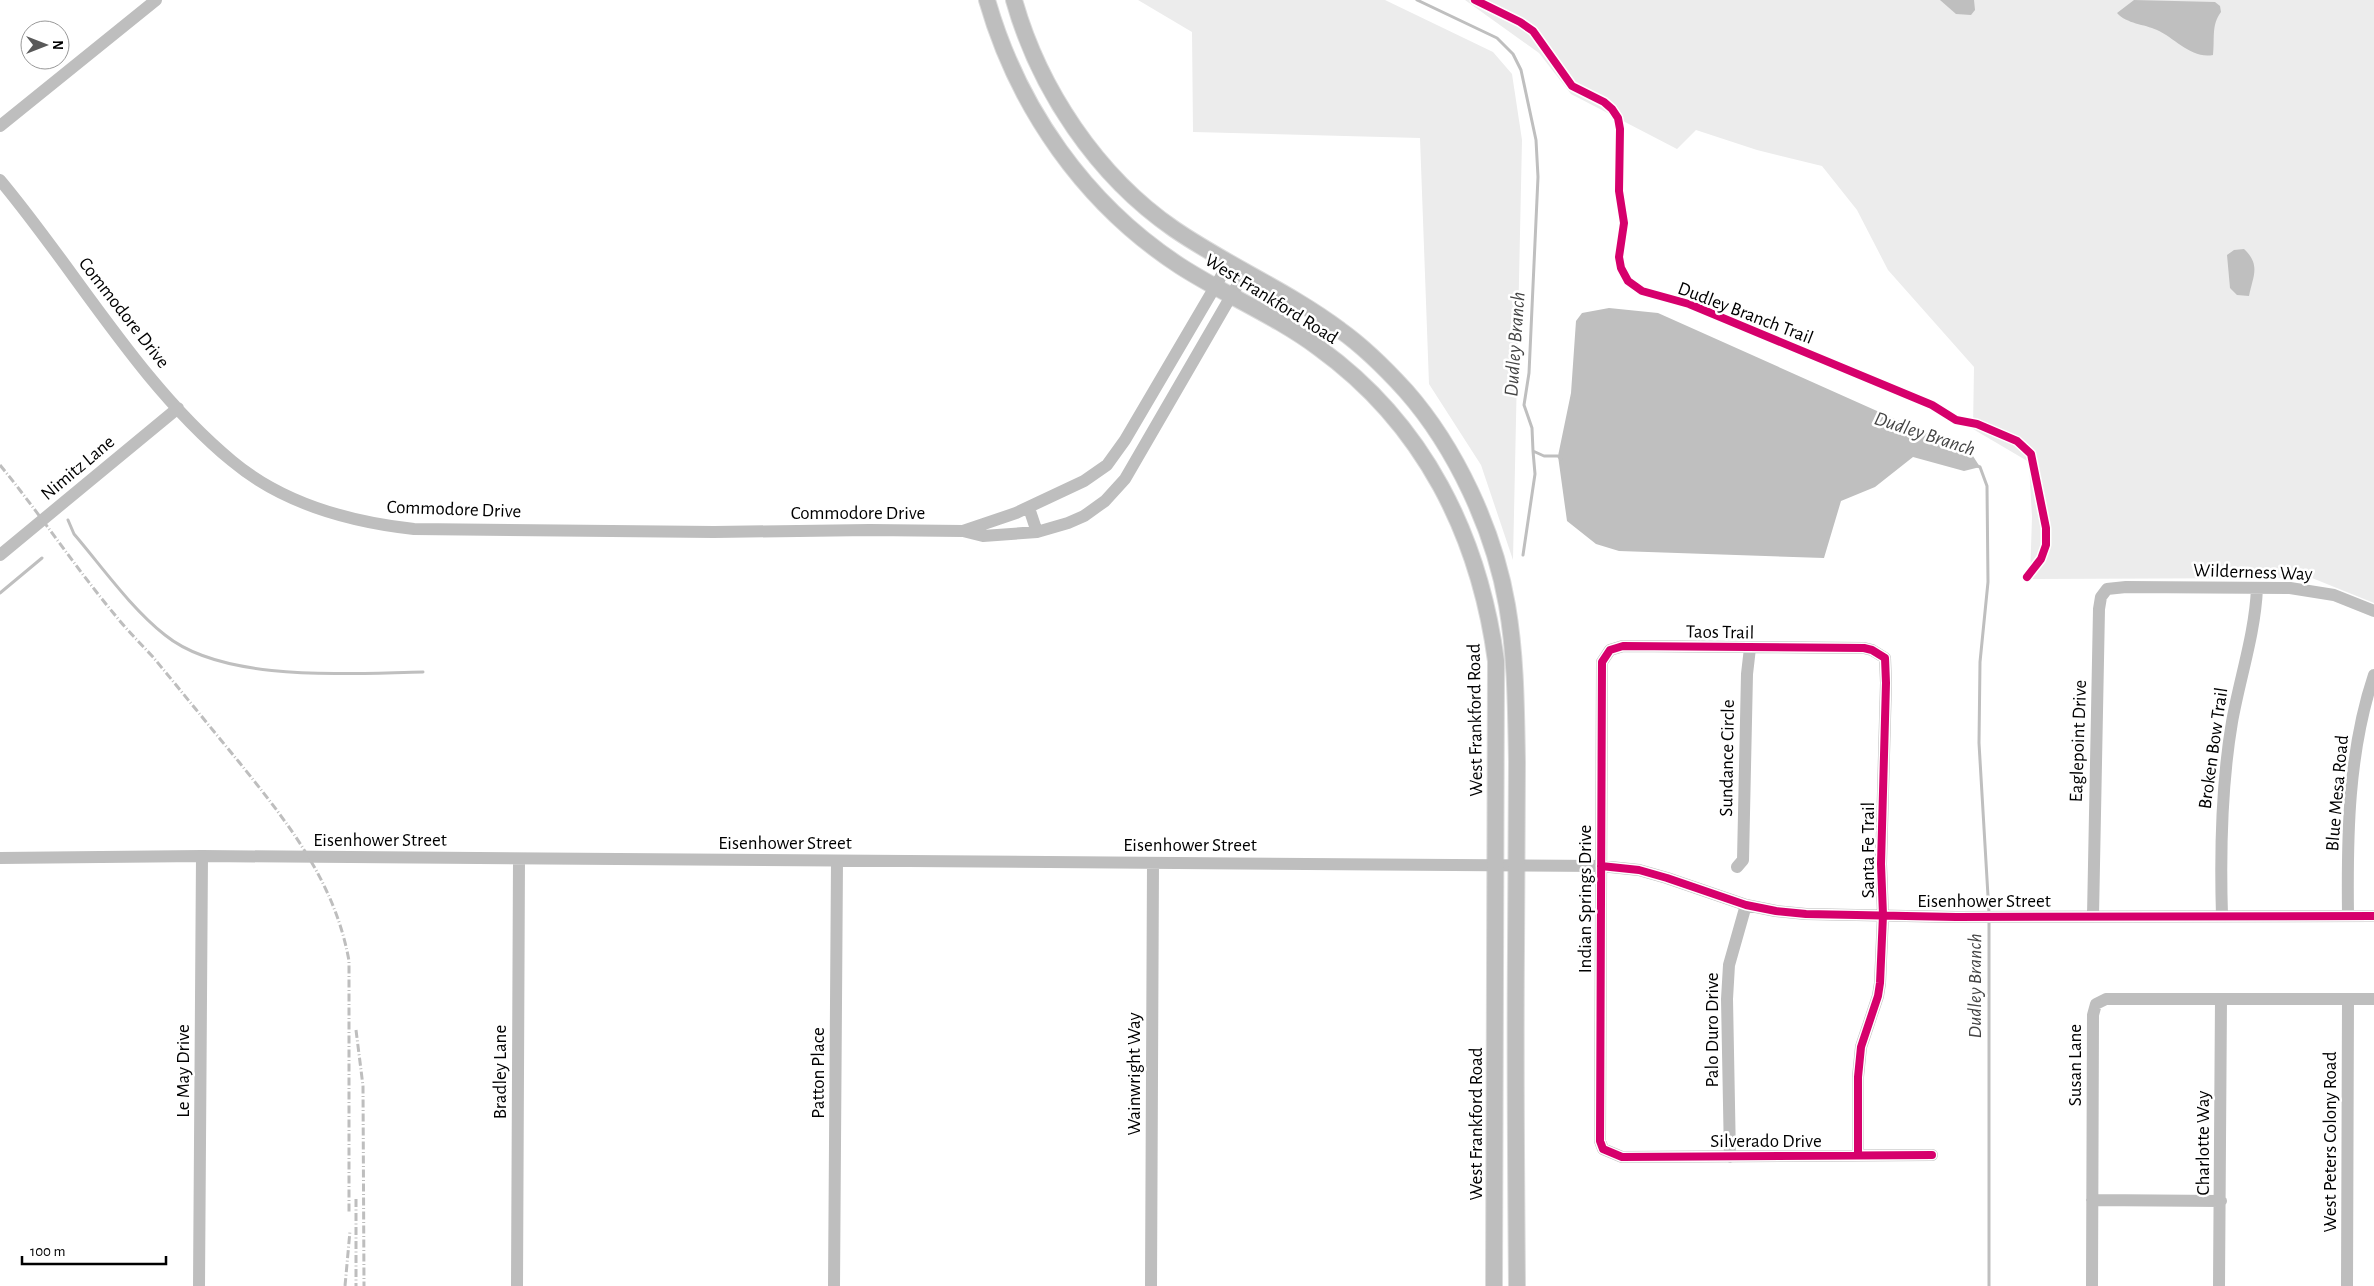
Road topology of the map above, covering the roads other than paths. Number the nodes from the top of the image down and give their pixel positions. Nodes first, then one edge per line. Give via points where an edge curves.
1 (156, 0) edge
2 (987, 0) edge
3 (1014, 0) edge
4 (0, 126) edge
5 (0, 180) edge
6 (1228, 263) junction
7 (1245, 272) junction
8 (1216, 286) junction
9 (1232, 295) junction
10 (178, 408) junction
11 (1107, 465) junction
12 (1125, 479) junction
13 (1029, 508) junction
14 (963, 531) junction
15 (1037, 532) junction
16 (0, 555) edge
17 (2126, 587) joint
18 (2257, 588) junction
19 (2374, 611) edge
20 (1750, 648) junction
21 (1831, 648) joint
22 (1610, 650) joint
23 (2374, 675) edge
24 (202, 856) junction
25 (0, 858) edge
26 (519, 859) junction
27 (837, 861) junction
28 (1153, 863) junction
29 (1495, 865) junction
30 (1518, 865) junction
31 (1600, 866) junction
32 (1737, 867) dead end
33 (1746, 905) junction
34 (1883, 915) junction
35 (2093, 916) junction
36 (2222, 916) junction
37 (2348, 916) junction
38 (2374, 916) edge
39 (2348, 999) junction
40 (2374, 999) edge
41 (2220, 1000) junction
42 (1603, 1149) joint
43 (1858, 1155) junction
44 (1932, 1155) dead end
45 (1730, 1157) junction
46 (2092, 1200) junction
47 (2220, 1201) junction
48 (199, 1286) edge
49 (517, 1286) edge
50 (834, 1286) edge
51 (1151, 1286) edge
52 (1494, 1286) edge
53 (1517, 1286) edge
54 (2092, 1286) edge
55 (2219, 1286) edge
56 (2347, 1286) edge

1 - 4 street
2 - 8 main road, West Frankford Road via 1020,86 1037,118 1065,158 1093,191 1148,242
3 - 6 main road, West Frankford Road via 1035,60 1082,137 1126,189 1170,227
5 - 10 street, Commodore Drive via 127,348
6 - 7 main road, West Frankford Road
6 - 8 street, Commodore Drive
7 - 9 street, Commodore Drive
7 - 30 main road, West Frankford Road via 1305,306 1356,342 1406,392 1446,444 1463,474 1483,522 1507,602 1515,673
8 - 9 main road, West Frankford Road
8 - 11 street, Commodore Drive
9 - 12 street, Commodore Drive
9 - 29 main road, West Frankford Road via 1320,348 1377,398 1429,464 1447,495 1475,562 1491,623 1496,661
10 - 14 street, Commodore Drive via 232,461 262,482 332,513 384,526 511,530
10 - 16 street, Nimitz Lane
11 - 12 street
11 - 13 street, Commodore Drive via 1084,481
12 - 15 street, Commodore Drive via 1105,501 1084,516
13 - 14 street, Commodore Drive
13 - 15 street
14 - 15 street, Commodore Drive via 984,536
17 - 18 street, Wilderness Way
17 - 35 street, Eaglepoint Drive via 2108,589 2098,609
18 - 19 street, Wilderness Way via 2315,591
18 - 36 street, Broken Bow Trail via 2253,632 2236,700 2222,795
20 - 21 street, Taos Trail
20 - 22 street, Taos Trail via 1623,646
20 - 32 street, Sundance Circle via 1743,860
21 - 34 street, Santa Fe Trail via 1872,650 1885,658
22 - 31 street, Indian Springs Drive via 1602,662
23 - 37 street, Blue Mesa Road via 2354,761 2348,839
24 - 25 street, Eisenhower Street
24 - 26 street, Eisenhower Street
24 - 48 street, Le May Drive
26 - 27 street, Eisenhower Street
26 - 49 street, Bradley Lane
27 - 28 street, Eisenhower Street
27 - 50 street, Patton Place
28 - 29 street, Eisenhower Street
28 - 51 street, Wainwright Way
29 - 30 street, Eisenhower Street
29 - 52 main road, West Frankford Road
30 - 31 street, Eisenhower Street
30 - 53 main road, West Frankford Road
31 - 33 street, Eisenhower Street via 1639,870
31 - 42 street, Indian Springs Drive via 1600,1141
33 - 34 street, Eisenhower Street via 1806,914
33 - 45 street, Palo Duro Drive via 1729,965
34 - 35 street, Eisenhower Street
34 - 43 street, Santa Fe Trail via 1878,996 1861,1048 1859,1067
35 - 36 street, Eisenhower Street
36 - 37 street, Eisenhower Street
37 - 38 street, Eisenhower Street
39 - 40 street, Susan Lane
39 - 41 street, Susan Lane
39 - 56 street, West Peters Colony Road
41 - 46 street, Susan Lane via 2106,999 2096,1004 2093,1015
41 - 47 street, Charlotte Way
42 - 45 street, Silverado Drive via 1622,1157
43 - 44 street, Silverado Drive
43 - 45 street, Silverado Drive
46 - 47 street
46 - 54 street, Susan Lane
47 - 55 street, Charlotte Way

